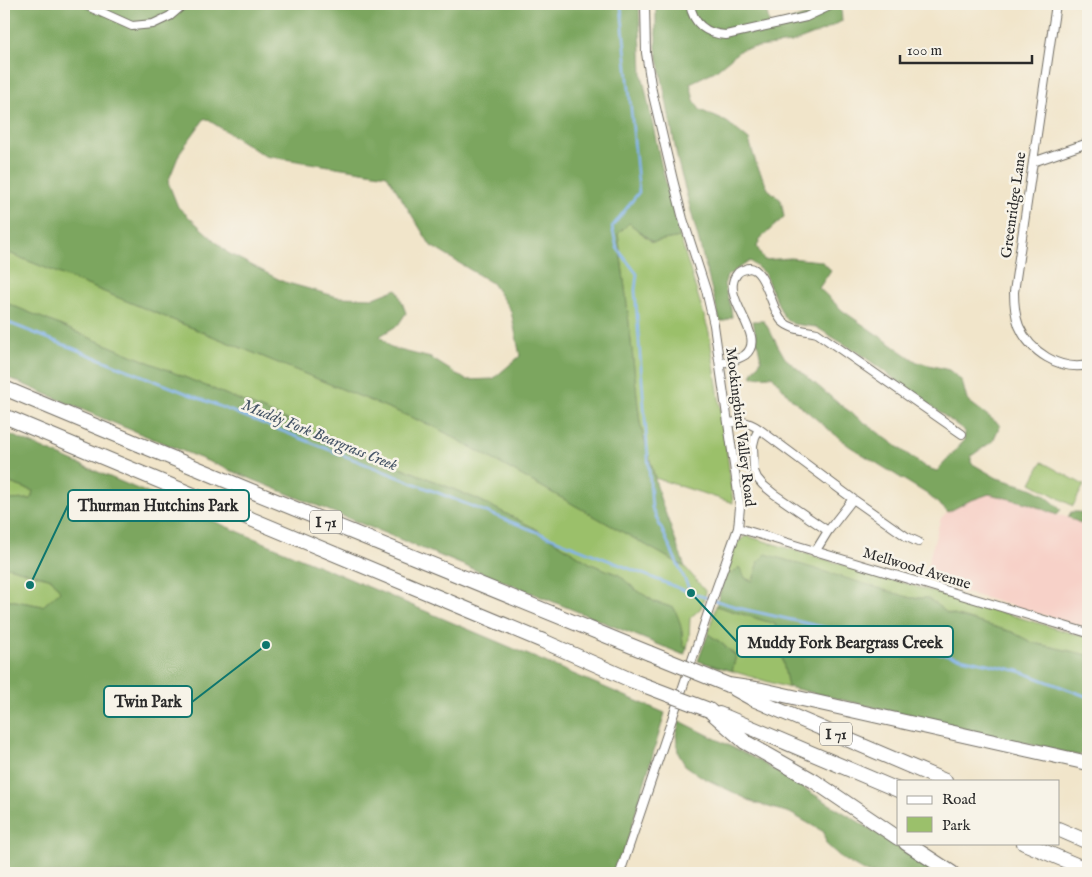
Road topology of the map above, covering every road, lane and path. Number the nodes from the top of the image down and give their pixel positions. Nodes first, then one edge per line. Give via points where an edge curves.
1 (82, 4) edge
2 (184, 4) edge
3 (645, 4) edge
4 (690, 4) edge
5 (834, 4) edge
6 (1056, 4) edge
7 (1088, 143) edge
8 (1033, 162) junction
9 (720, 364) junction
10 (1088, 365) edge
11 (4, 388) edge
12 (4, 416) edge
13 (728, 423) junction
14 (759, 429) junction
15 (962, 434) dead end
16 (853, 499) junction
17 (738, 528) junction
18 (828, 531) junction
19 (918, 542) dead end
20 (815, 552) junction
21 (1088, 633) edge
22 (728, 685) junction
23 (709, 710) junction
24 (1088, 763) edge
25 (943, 780) edge
26 (897, 790) edge
27 (1062, 831) edge
28 (897, 837) edge
29 (1088, 842) edge
30 (908, 844) edge
31 (1026, 844) edge
32 (1088, 870) edge
33 (620, 873) edge
34 (952, 873) edge

1 - 2 street via 132,26 153,24
3 - 9 street, Mockingbird Valley Road via 646,53 652,91 683,219 706,290
4 - 5 street via 693,15 703,28 726,35 806,17
6 - 8 street, Greenridge Lane
7 - 8 street
8 - 10 street, Greenridge Lane via 1014,292 1016,316 1026,338 1043,355 1062,364
9 - 13 street, Mockingbird Valley Road
9 - 15 street via 746,354 751,348 752,339 732,289 735,276 740,271 755,268 781,321 795,329 817,333
11 - 22 highway, I 71, bridge
12 - 23 highway, I 71, bridge
13 - 14 street via 742,421
13 - 17 street, Mockingbird Valley Road via 740,507
14 - 16 street
14 - 18 street via 753,445 757,478 774,494
16 - 18 street
16 - 19 street
17 - 20 street, Mellwood Avenue
17 - 33 street, Mockingbird Valley Road
18 - 20 street
20 - 21 street, Mellwood Avenue
22 - 24 highway
22 - 25 highway, I 71 via 753,699
23 - 26 highway, I 71
23 - 28 highway via 745,742 814,781
27 - 29 highway
30 - 34 highway
31 - 32 highway

